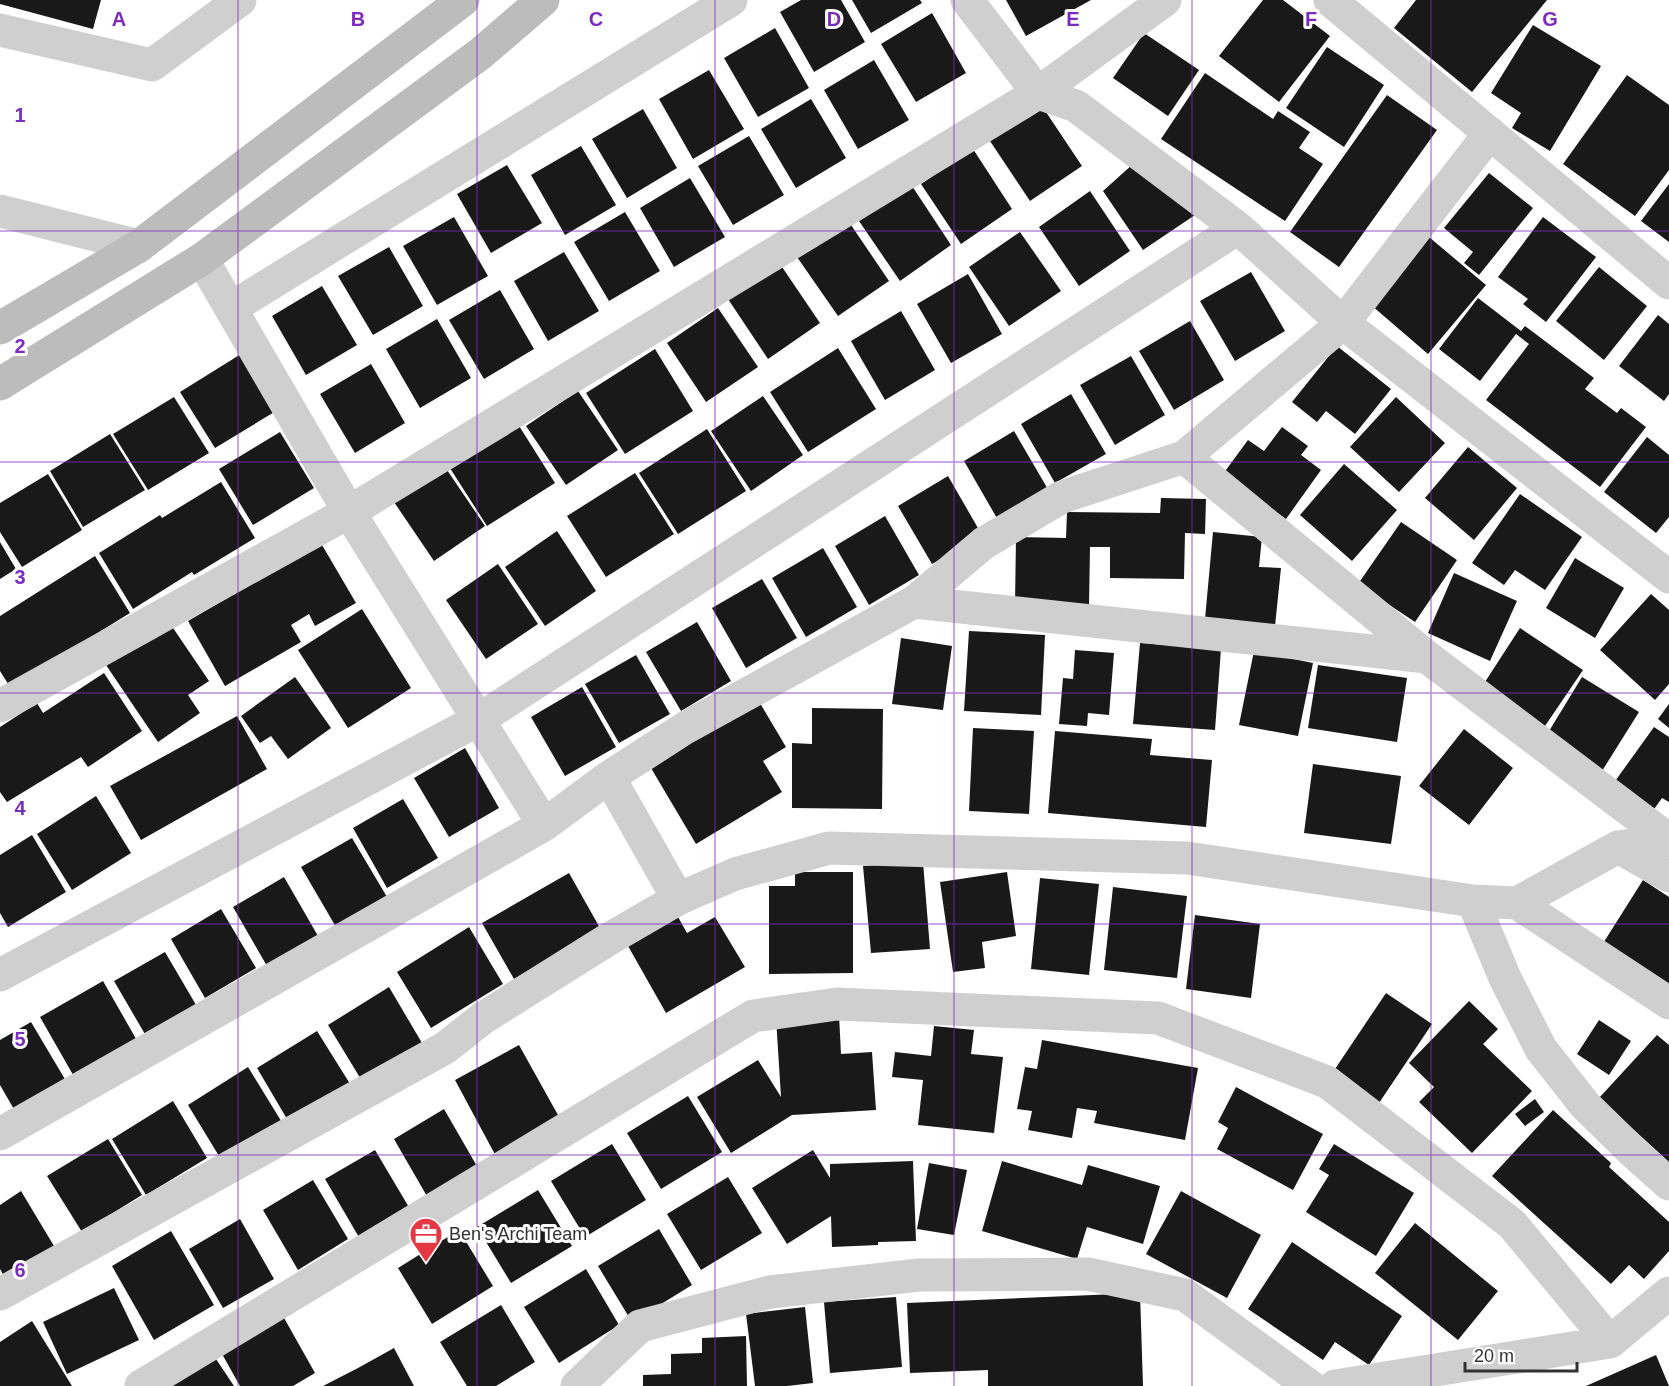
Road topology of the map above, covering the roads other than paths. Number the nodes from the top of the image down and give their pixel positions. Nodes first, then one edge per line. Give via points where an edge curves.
1 (240, 0) edge
2 (463, 0) edge
3 (543, 0) edge
4 (731, 0) edge
5 (967, 0) edge
6 (1165, 0) edge
7 (1330, 0) edge
8 (0, 30) edge
9 (1038, 93) junction
10 (1490, 133) junction
11 (0, 212) edge
12 (1238, 228) junction
13 (139, 246) junction
14 (202, 259) junction
15 (1669, 283) edge
16 (231, 308) junction
17 (1343, 323) junction
18 (0, 328) edge
19 (0, 384) edge
20 (1184, 458) junction
21 (349, 512) junction
22 (1669, 578) edge
23 (914, 602) junction
24 (1427, 657) junction
25 (0, 706) edge
26 (478, 720) junction
27 (609, 777) junction
28 (544, 825) junction
29 (1669, 841) edge
30 (1618, 847) junction
31 (1669, 876) edge
32 (678, 899) junction
33 (1473, 901) junction
34 (1517, 903) junction
35 (0, 975) edge
36 (1669, 1003) edge
37 (0, 1134) edge
38 (1669, 1184) edge
39 (1669, 1293) edge
40 (0, 1294) edge
41 (1610, 1342) junction
42 (141, 1386) edge
43 (577, 1386) edge
44 (1310, 1386) edge
45 (1335, 1386) edge

1 - 8 street via 152,65
2 - 13 main road
3 - 14 main road via 480,54
4 - 16 street
5 - 9 street
6 - 9 street
7 - 10 street
9 - 12 street via 1076,106
9 - 21 street
10 - 15 street
10 - 17 street
11 - 13 street
12 - 17 street
12 - 26 street
13 - 18 main road
14 - 16 street
14 - 19 main road
16 - 21 street
17 - 20 street
17 - 22 street
20 - 23 street via 1062,497 984,543
20 - 24 street
21 - 25 street
21 - 26 street
23 - 24 street
23 - 27 street via 685,728
24 - 29 street
26 - 28 street
26 - 35 street
27 - 28 street
27 - 32 street
28 - 37 street
29 - 30 street
30 - 31 street
30 - 34 street
32 - 33 street via 735,874 829,848 1187,858
32 - 40 street via 483,1018 445,1048
33 - 34 street
33 - 38 street via 1505,978 1541,1049 1586,1105
34 - 36 street
39 - 41 street
41 - 42 street via 1512,1224 1327,1082 1158,1018 837,1004 753,1016
41 - 45 street
43 - 44 street via 640,1326 770,1292 919,1275 1088,1274 1185,1295

